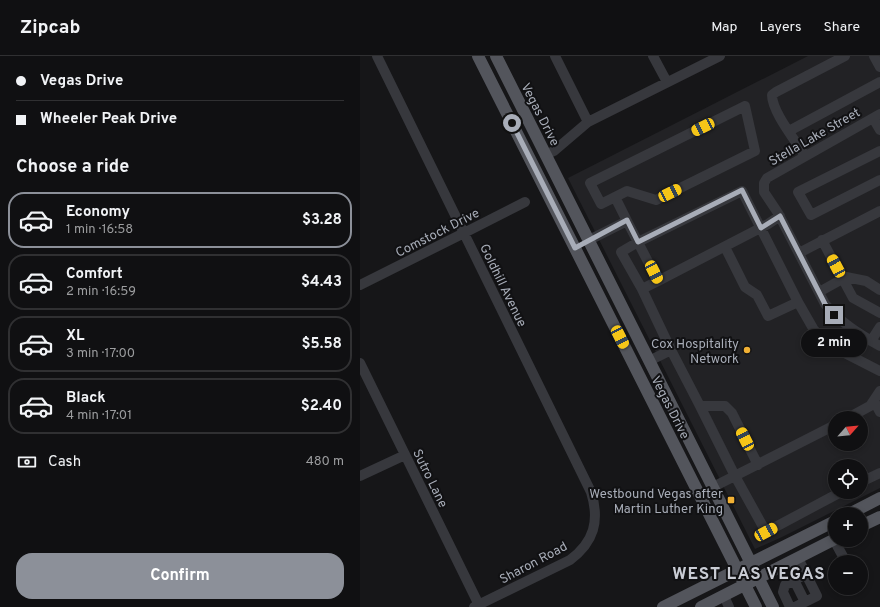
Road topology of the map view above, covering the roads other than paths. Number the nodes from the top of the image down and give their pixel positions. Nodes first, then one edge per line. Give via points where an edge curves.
1 (377, 56) edge
2 (478, 56) edge
3 (496, 56) edge
4 (555, 56) edge
5 (653, 56) edge
6 (720, 56) edge
7 (845, 56) edge
8 (874, 56) edge
9 (880, 68) edge
10 (666, 82) junction
11 (880, 82) edge
12 (876, 116) edge
13 (588, 122) junction
14 (789, 130) junction
15 (880, 130) edge
16 (880, 151) edge
17 (545, 155) junction
18 (805, 156) junction
19 (880, 180) edge
20 (615, 197) junction
21 (525, 202) dead end
22 (880, 211) edge
23 (780, 216) junction
24 (627, 220) junction
25 (761, 228) junction
26 (464, 233) junction
27 (589, 240) junction
28 (822, 240) junction
29 (638, 242) junction
30 (725, 247) junction
31 (575, 248) junction
32 (799, 253) junction
33 (842, 279) junction
34 (658, 281) junction
35 (360, 285) edge
36 (642, 289) junction
37 (880, 290) edge
38 (819, 292) junction
39 (798, 302) junction
40 (880, 313) edge
41 (880, 327) edge
42 (871, 340) junction
43 (880, 346) edge
44 (671, 350) junction
45 (649, 361) junction
46 (360, 363) edge
47 (880, 371) edge
48 (880, 391) edge
49 (874, 401) junction
50 (700, 406) junction
51 (861, 411) edge
52 (880, 412) edge
53 (828, 429) edge
54 (405, 455) junction
55 (758, 465) junction
56 (880, 473) edge
57 (360, 476) edge
58 (735, 476) junction
59 (868, 479) edge
60 (713, 487) junction
61 (880, 498) edge
62 (828, 499) edge
63 (863, 507) edge
64 (880, 517) edge
65 (868, 523) edge
66 (828, 525) edge
67 (594, 528) joint
68 (828, 543) edge
69 (798, 558) junction
70 (755, 570) junction
71 (806, 574) junction
72 (741, 577) junction
73 (794, 580) junction
74 (726, 604) edge
75 (477, 606) edge
76 (704, 606) edge
77 (797, 606) edge
78 (663, 607) edge
79 (755, 607) edge
80 (774, 607) edge

1 - 26 street, Goldhill Avenue
2 - 31 main road, Vegas Drive
3 - 17 main road, Vegas Drive
4 - 13 street
5 - 10 street
6 - 10 street
7 - 14 street via 772,95 778,114
8 - 9 street
10 - 13 street
11 - 14 street
12 - 15 street
12 - 18 street, Stella Lake Street
13 - 17 street via 554,152
14 - 18 street
16 - 19 street via 798,192 810,215
17 - 27 main road, Vegas Drive
18 - 23 street, Stella Lake Street via 767,178 764,184 764,192
20 - 20 street via 601,204 590,183 745,106 755,151 656,200 627,190
20 - 24 street
21 - 26 street, Comstock Drive
22 - 28 street
23 - 25 street
23 - 32 street
24 - 27 street
24 - 29 street
25 - 29 street via 742,190
25 - 30 street
25 - 39 street
26 - 35 street, Comstock Drive
26 - 67 street, Goldhill Avenue via 591,492 595,506
27 - 31 main road
27 - 45 main road, Vegas Drive
28 - 32 street
28 - 33 street
29 - 34 street
29 - 36 street via 621,252
30 - 34 street
30 - 39 street via 745,287 757,295 768,316
31 - 72 main road, Vegas Drive
32 - 38 street
33 - 37 street via 846,277 866,281
33 - 38 street
33 - 40 street via 853,298
34 - 36 street
36 - 44 street
38 - 42 street via 834,315 851,329
39 - 47 street via 814,330 833,347
41 - 42 street
42 - 43 street
44 - 45 street
44 - 50 street
45 - 60 main road, Vegas Drive
46 - 54 street, Sutro Lane
48 - 49 street
49 - 51 street
49 - 52 street
50 - 55 street via 725,406 732,413
50 - 58 street
53 - 55 street
54 - 57 street
54 - 75 street, Sutro Lane
55 - 58 street
56 - 59 street
58 - 60 street
58 - 62 street via 766,532
60 - 70 main road, Vegas Drive
61 - 63 main road
64 - 65 main road
66 - 70 main road
67 - 75 street, Sharon Road via 584,547 570,560
68 - 69 main road
69 - 70 main road
69 - 71 street
70 - 72 main road
70 - 72 main road
70 - 80 main road, Vegas Drive
71 - 73 street
71 - 77 street via 817,596
72 - 74 main road
72 - 78 main road
72 - 79 main road, Vegas Drive
73 - 77 street
73 - 77 street via 785,585 783,592
74 - 76 main road

